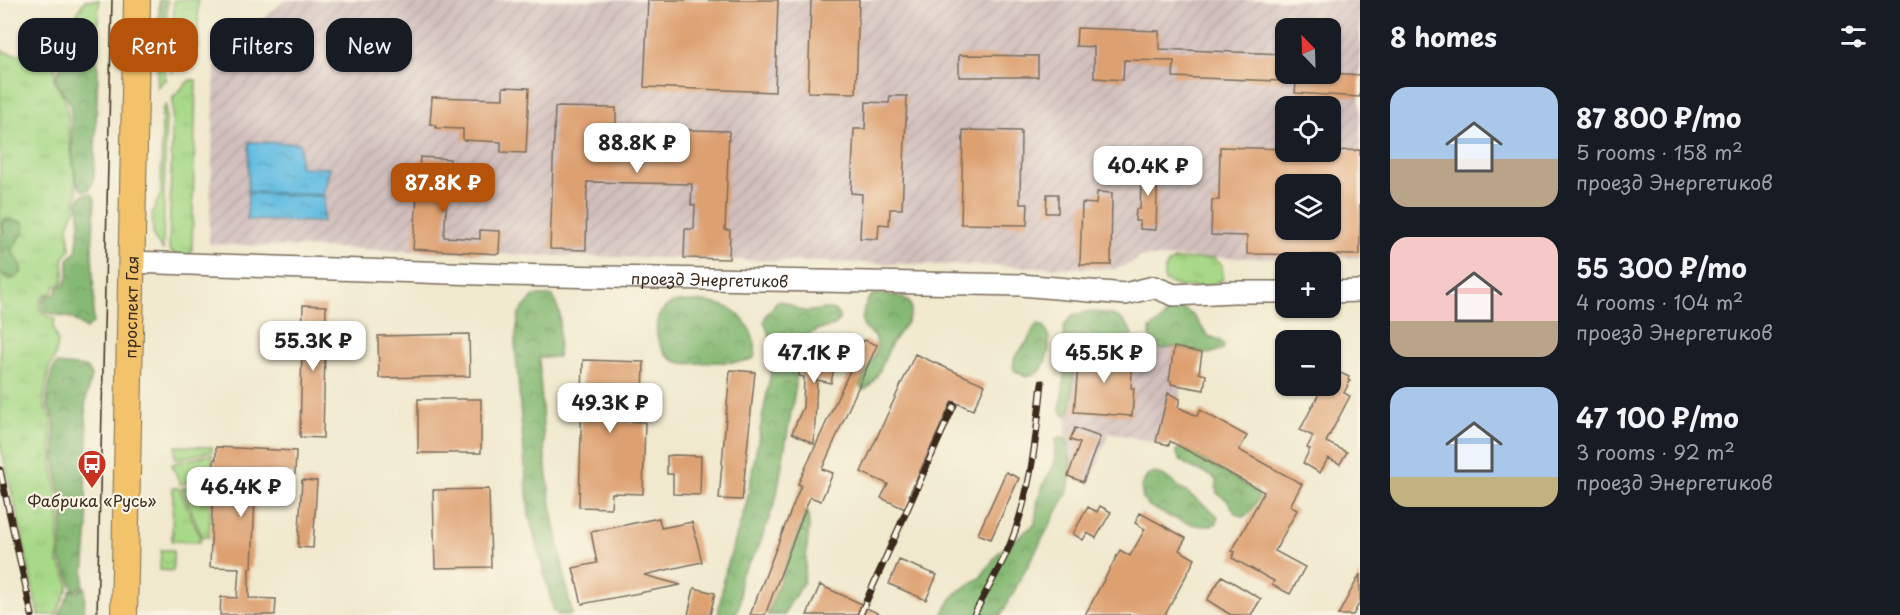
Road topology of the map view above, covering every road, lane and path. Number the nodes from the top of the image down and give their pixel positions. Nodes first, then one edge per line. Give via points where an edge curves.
1 (137, 0) edge
2 (131, 262) junction
3 (1360, 291) edge
4 (1275, 292) edge
5 (1341, 292) edge
6 (124, 615) edge

1 - 2 main road, проспект Гая
2 - 4 street, проезд Энергетиков via 507,275 1021,285 1125,294 1154,287 1174,295
2 - 6 main road, проспект Гая
3 - 5 street

